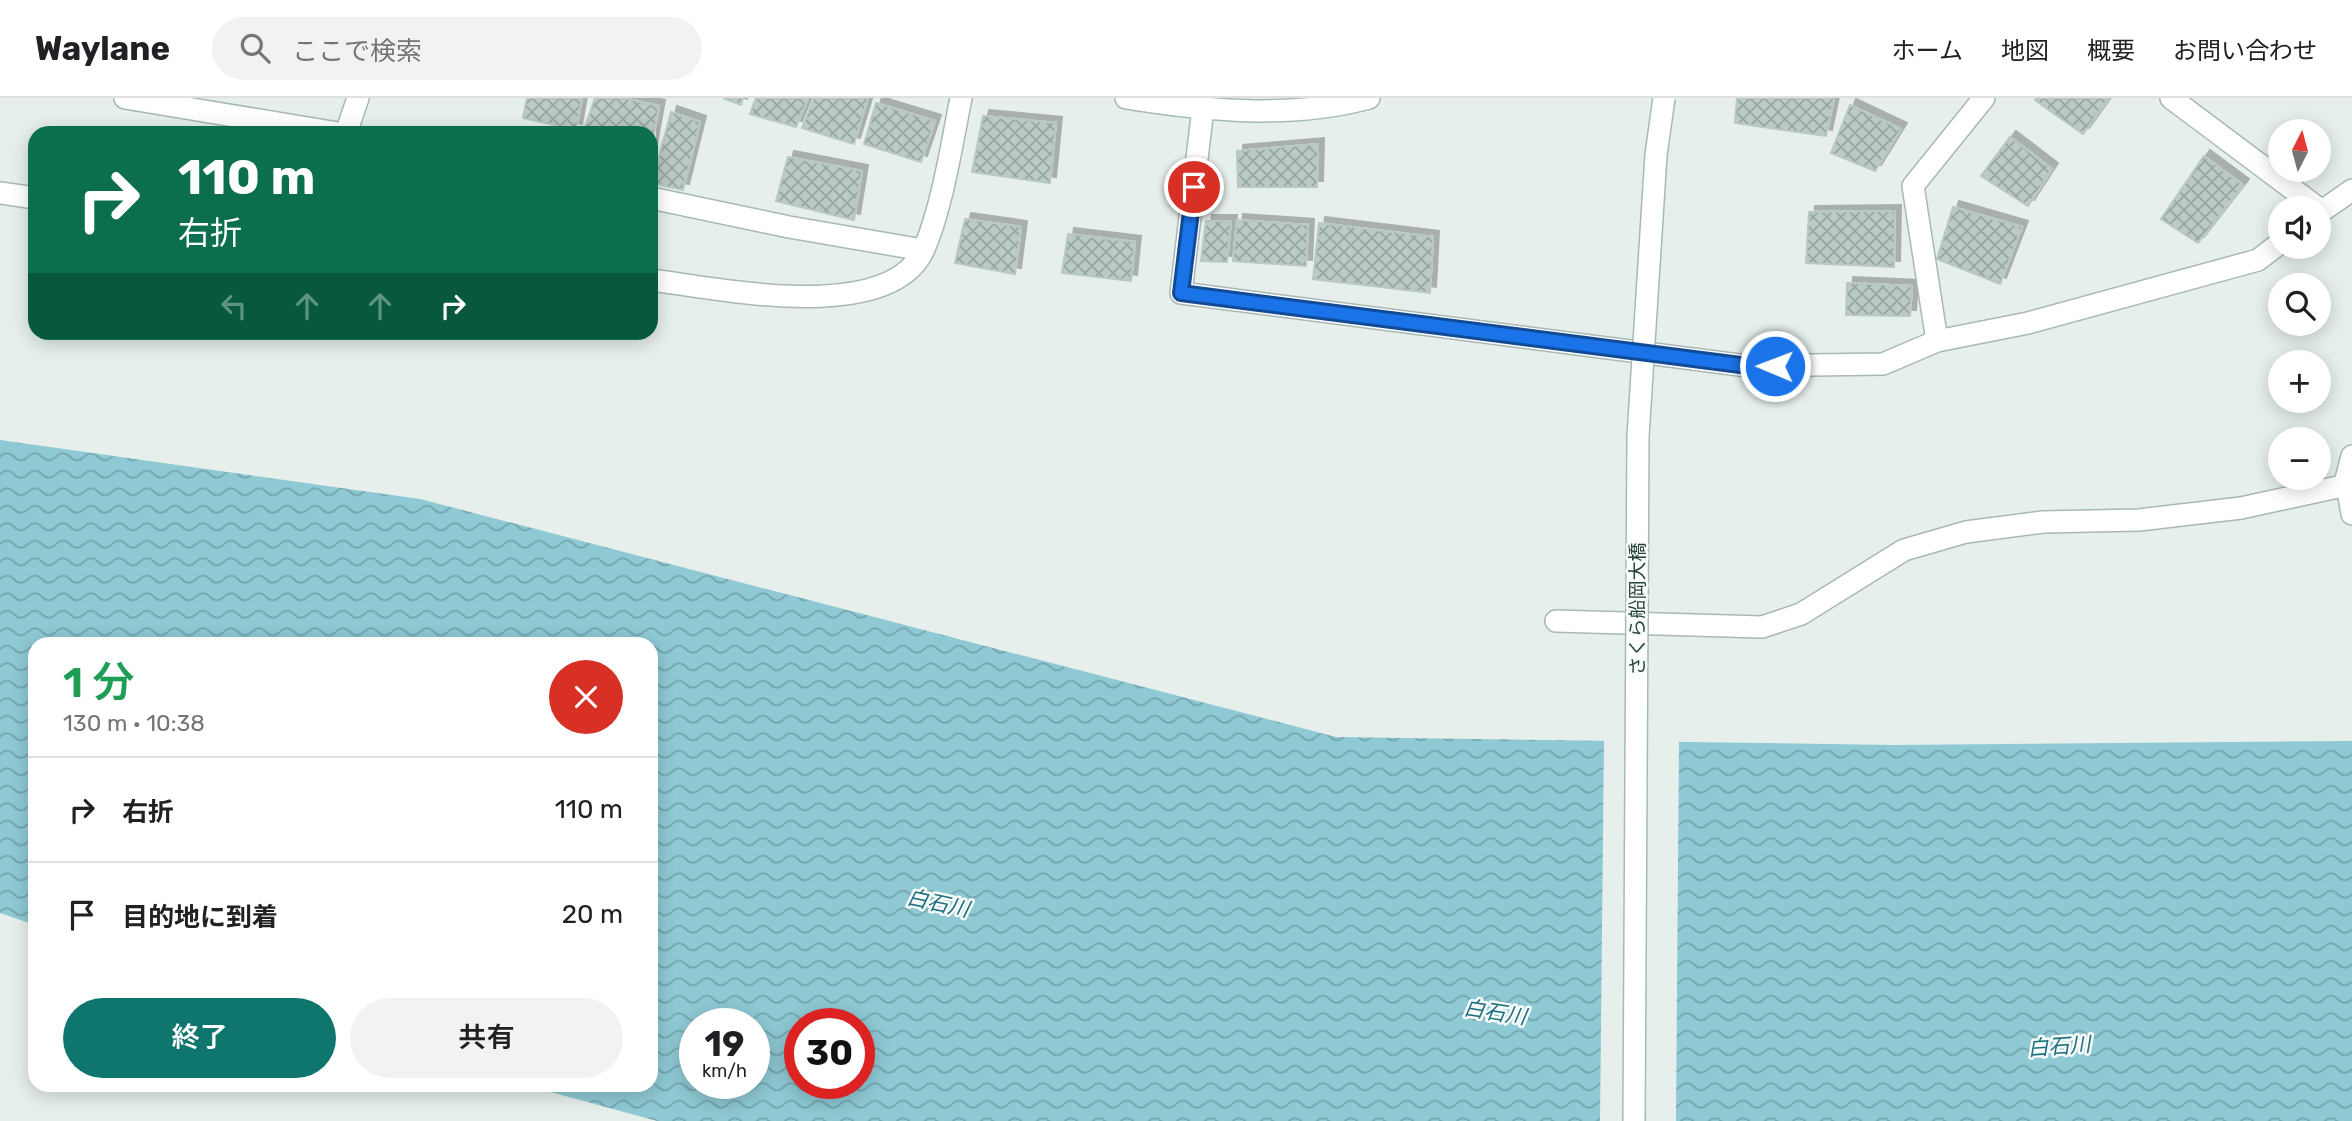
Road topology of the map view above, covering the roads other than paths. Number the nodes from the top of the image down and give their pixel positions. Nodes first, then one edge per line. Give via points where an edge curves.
1 (125, 98) edge
2 (358, 98) edge
3 (961, 98) edge
4 (1126, 98) edge
5 (1369, 98) edge
6 (1664, 98) edge
7 (1984, 98) edge
8 (2171, 98) edge
9 (1203, 108) junction
10 (295, 126) edge
11 (348, 126) edge
12 (2352, 190) edge
13 (0, 193) edge
14 (2300, 196) edge
15 (28, 197) edge
16 (658, 199) edge
17 (2331, 203) edge
18 (923, 250) junction
19 (2268, 252) edge
20 (658, 281) edge
21 (1937, 341) junction
22 (2352, 456) edge
23 (2347, 485) junction
24 (2352, 514) edge
25 (1556, 621) dead end
26 (1634, 1121) edge

1 - 10 street
2 - 11 street
3 - 18 street
4 - 9 street
5 - 9 street via 1330,108
6 - 26 street, さくら船岡大橋, bridge via 1656,155 1638,436
7 - 21 street via 1913,186
8 - 14 street
9 - 21 street via 1181,293 1748,366 1883,364
12 - 17 street
13 - 15 street
16 - 18 street
18 - 20 street via 891,282 839,296 761,293
19 - 21 street via 2258,260 2173,286
22 - 23 street
23 - 24 street
23 - 25 street via 2241,508 1966,532 1904,550 1801,614 1762,627

